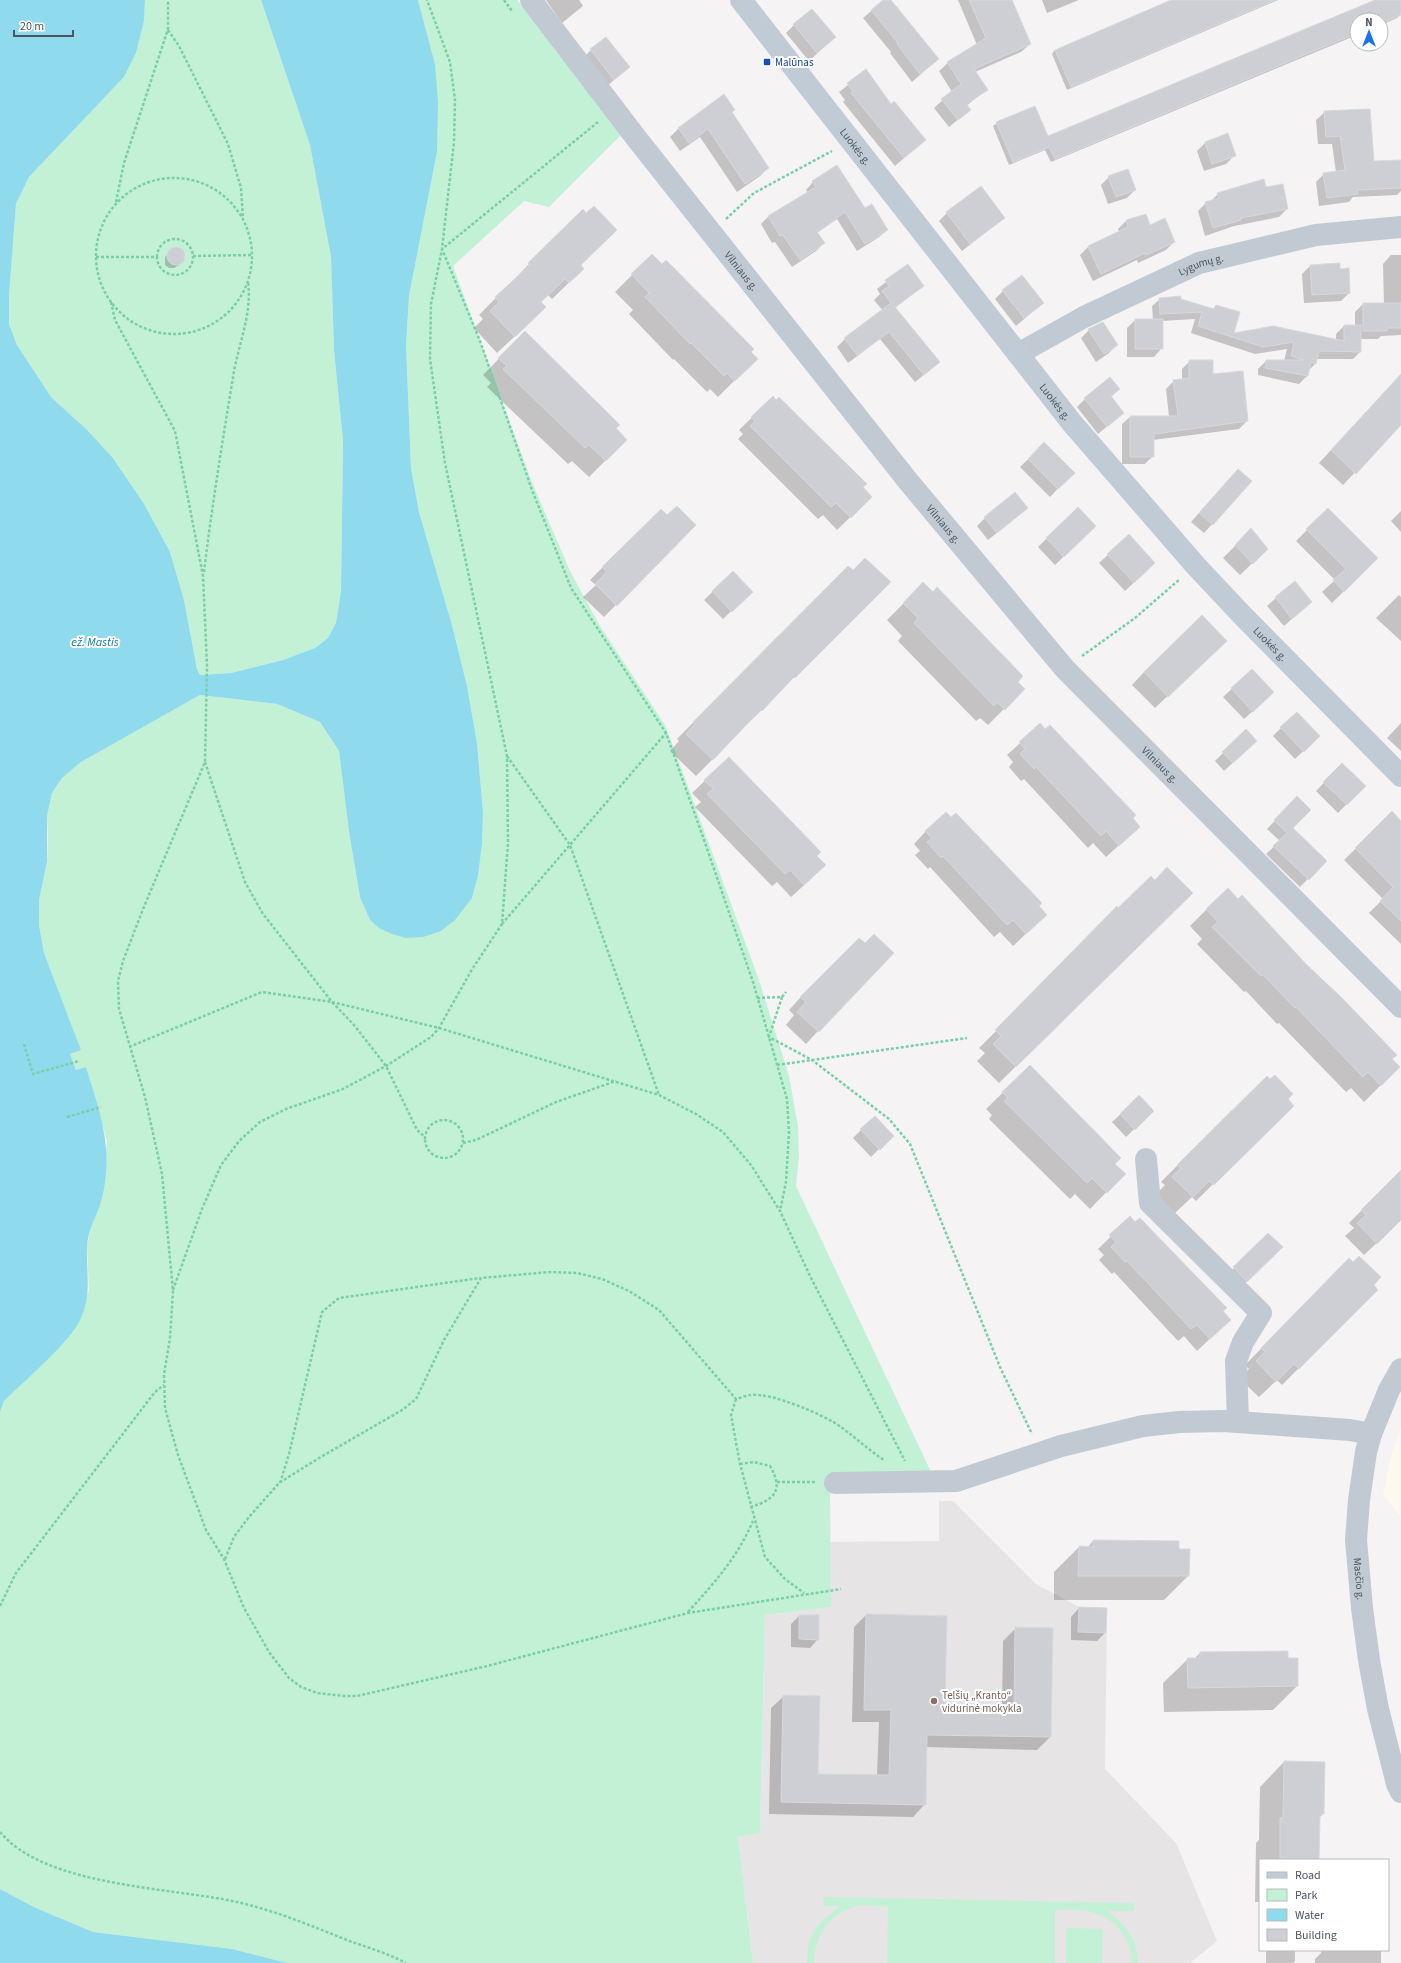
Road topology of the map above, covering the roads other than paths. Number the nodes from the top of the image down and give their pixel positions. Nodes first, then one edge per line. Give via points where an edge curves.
1 (532, 0) edge
2 (741, 0) edge
3 (1401, 227) edge
4 (1018, 354) junction
5 (1401, 776) edge
6 (1401, 1007) edge
7 (1146, 1159) dead end
8 (1401, 1368) edge
9 (1238, 1422) junction
10 (1371, 1434) junction
11 (834, 1482) road end
12 (1401, 1792) edge

1 - 6 street, Vilniaus g. via 632,133 908,482 1064,669
2 - 4 main road, Luokės g.
3 - 4 street, Lygumų g. via 1316,235 1199,263 1084,317
4 - 5 main road, Luokės g. via 1072,424 1196,566
7 - 9 street via 1150,1203 1261,1313 1243,1342 1236,1361
8 - 10 street, Masčio g.
9 - 10 street via 1350,1430
9 - 11 street via 1179,1422 1143,1426 1041,1452 956,1481
10 - 12 street, Masčio g. via 1359,1500 1356,1540 1362,1608 1378,1709

